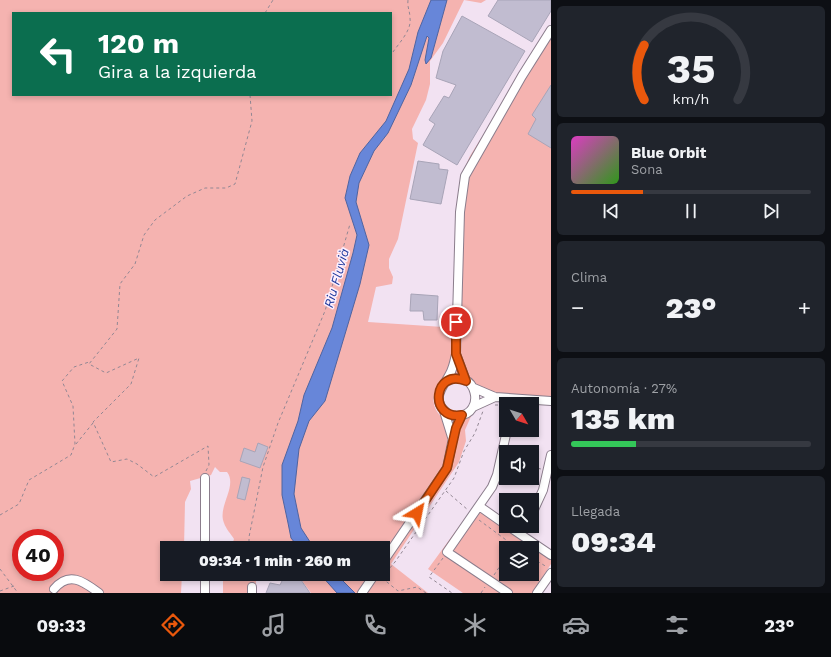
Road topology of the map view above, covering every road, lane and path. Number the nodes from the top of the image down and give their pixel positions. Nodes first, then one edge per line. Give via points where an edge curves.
1 (272, 0) edge
2 (408, 0) edge
3 (266, 12) edge
4 (551, 30) edge
5 (393, 52) dead end
6 (250, 96) edge
7 (350, 224) dead end
8 (456, 354) junction
9 (90, 362) junction
10 (466, 381) junction
11 (446, 382) junction
12 (474, 388) junction
13 (495, 397) junction
14 (499, 398) edge
15 (539, 401) edge
16 (551, 401) edge
17 (492, 406) dead end
18 (499, 406) edge
19 (473, 407) junction
20 (486, 408) dead end
21 (444, 411) junction
22 (462, 415) junction
23 (93, 422) junction
24 (505, 437) edge
25 (453, 438) junction
26 (76, 444) junction
27 (551, 455) edge
28 (205, 478) joint
29 (445, 491) junction
30 (539, 499) edge
31 (479, 506) junction
32 (0, 515) edge
33 (473, 515) junction
34 (499, 520) edge
35 (519, 533) edge
36 (205, 541) edge
37 (249, 541) edge
38 (507, 541) edge
39 (390, 552) edge
40 (447, 552) junction
41 (551, 555) edge
42 (539, 564) edge
43 (390, 567) edge
44 (0, 569) edge
45 (550, 573) edge
46 (205, 581) edge
47 (373, 581) edge
48 (383, 581) edge
49 (14, 586) junction
50 (54, 589) dead end
51 (0, 591) edge
52 (18, 593) edge
53 (99, 593) edge
54 (204, 593) edge
55 (362, 593) edge
56 (426, 593) edge
57 (452, 593) edge
58 (508, 593) edge
59 (537, 593) edge

1 - 3 path
2 - 5 path via 411,21
4 - 8 street via 465,176 460,212
6 - 9 path via 252,122 235,184 226,188 205,188 187,196 155,220 144,234 135,264 120,284 117,328
7 - 37 path via 325,311 278,423 263,467
8 - 10 street
8 - 11 street
9 - 23 path via 89,364 106,373 138,358 131,384
9 - 26 path via 74,367 62,381 73,406
10 - 11 street via 458,378
10 - 12 street
11 - 21 street via 440,388 438,396
12 - 13 street
12 - 19 street via 476,399
13 - 14 street
13 - 19 street
15 - 16 street
17 - 18 path
19 - 22 street
20 - 29 path via 480,415 475,433 464,451 458,470
21 - 22 street via 451,415
21 - 25 street
22 - 25 street
23 - 26 path
23 - 28 path via 112,462 127,460 154,477 208,446 209,465
24 - 31 street via 497,475
25 - 39 street via 447,468
26 - 32 path via 71,455 29,480 19,504
27 - 30 street
28 - 36 street
29 - 33 path
29 - 43 path via 396,562
31 - 33 street
31 - 34 street
33 - 38 path
33 - 40 street
35 - 41 street
40 - 57 path via 429,577
40 - 58 street
42 - 45 path
44 - 49 path
45 - 59 street
46 - 54 street
47 - 55 street
48 - 56 path via 398,591 418,587
49 - 51 path
49 - 52 path
50 - 53 street via 63,580 75,578

